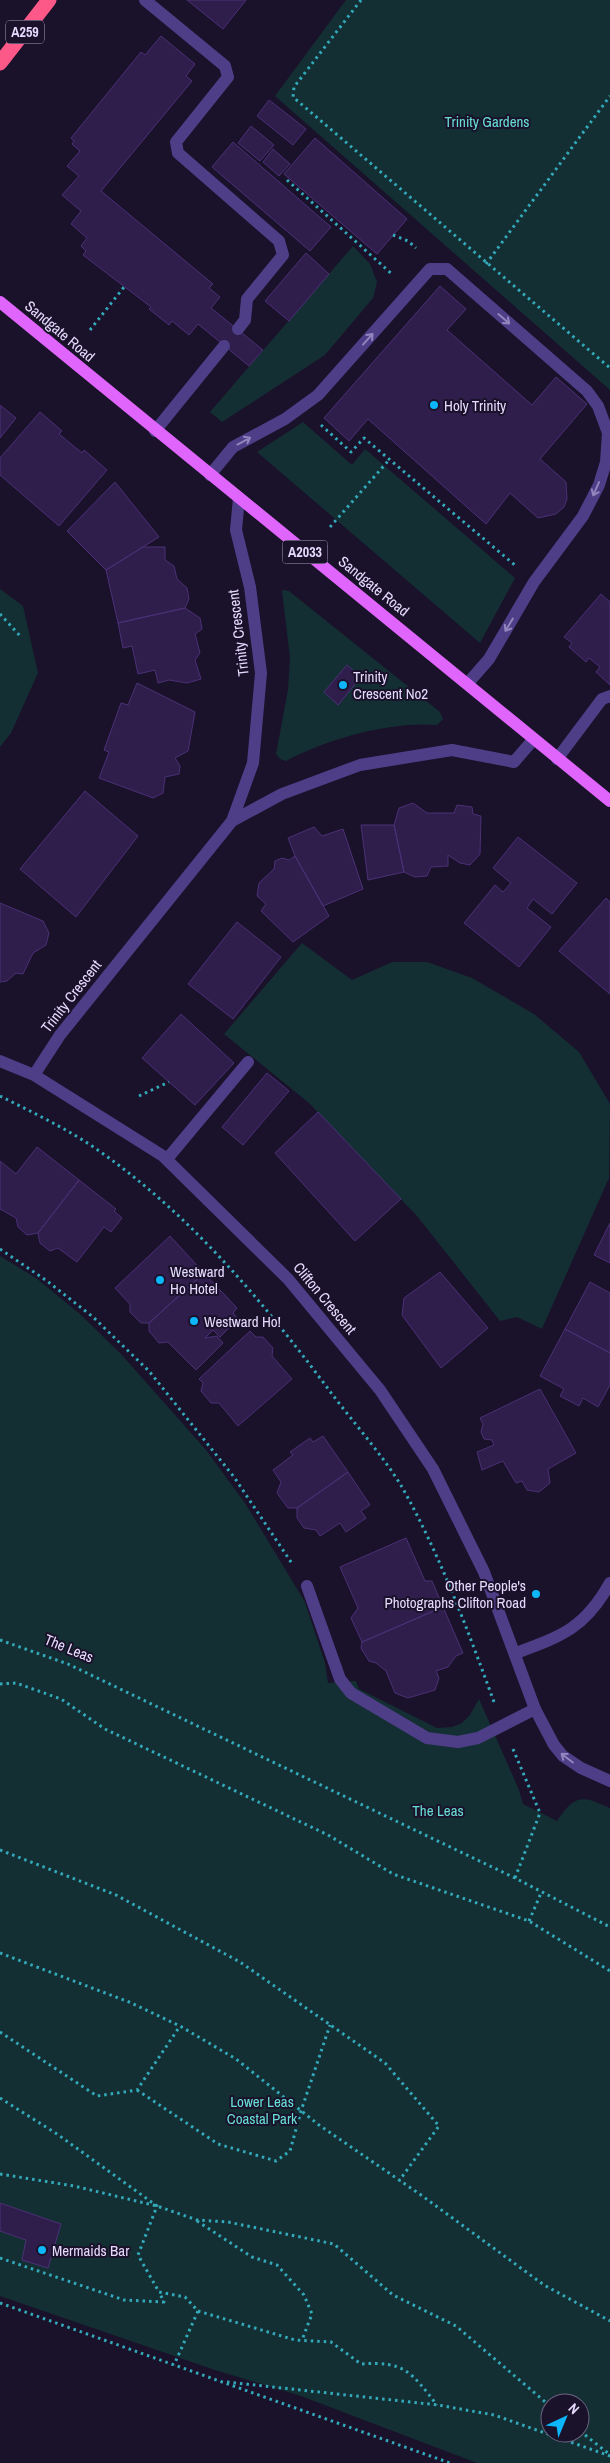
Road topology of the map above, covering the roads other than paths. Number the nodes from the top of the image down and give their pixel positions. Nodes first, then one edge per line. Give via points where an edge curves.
1 (49, 0) edge
2 (145, 0) edge
3 (0, 63) edge
4 (0, 302) edge
5 (238, 329) dead end
6 (224, 346) dead end
7 (155, 430) junction
8 (210, 475) junction
9 (239, 498) junction
10 (468, 683) junction
11 (610, 696) edge
12 (533, 740) junction
13 (557, 758) junction
14 (610, 801) edge
15 (232, 821) junction
16 (0, 1061) edge
17 (248, 1062) dead end
18 (34, 1075) junction
19 (166, 1159) junction
20 (610, 1583) edge
21 (307, 1586) road end
22 (516, 1653) junction
23 (535, 1709) junction
24 (610, 1781) edge

1 - 3 highway, A259
2 - 5 street via 225,66 228,77 176,142 178,153 279,241 283,255 247,298 245,320
4 - 7 main road, Sandgate Road / A2033
6 - 7 street
7 - 8 main road, Sandgate Road / A2033
8 - 9 main road, Sandgate Road / A2033
8 -> 10 street via 232,447 318,396 430,268 447,269 587,391 598,406 608,433 606,462 595,493 577,526 534,582 489,658
9 - 10 main road, Sandgate Road / A2033
9 - 15 street, Trinity Crescent via 236,530 250,587 261,673 253,763
10 - 12 main road, Sandgate Road / A2033
11 - 13 street via 602,698
12 - 13 main road, Sandgate Road / A2033
12 - 15 street, Trinity Crescent via 514,762 452,750 360,764 282,794
13 - 14 main road, Sandgate Road / A2033
15 - 18 street, Trinity Crescent via 60,1035
16 - 18 street, Clifton Crescent
17 - 19 street
18 - 19 street, Clifton Crescent
19 - 22 street, Clifton Crescent via 288,1278 380,1390 433,1469 484,1572
20 - 22 street via 598,1606 580,1624 554,1639
21 - 23 street via 340,1679 351,1693 427,1738 458,1742 478,1738
22 - 23 street
24 -> 23 street via 563,1756

